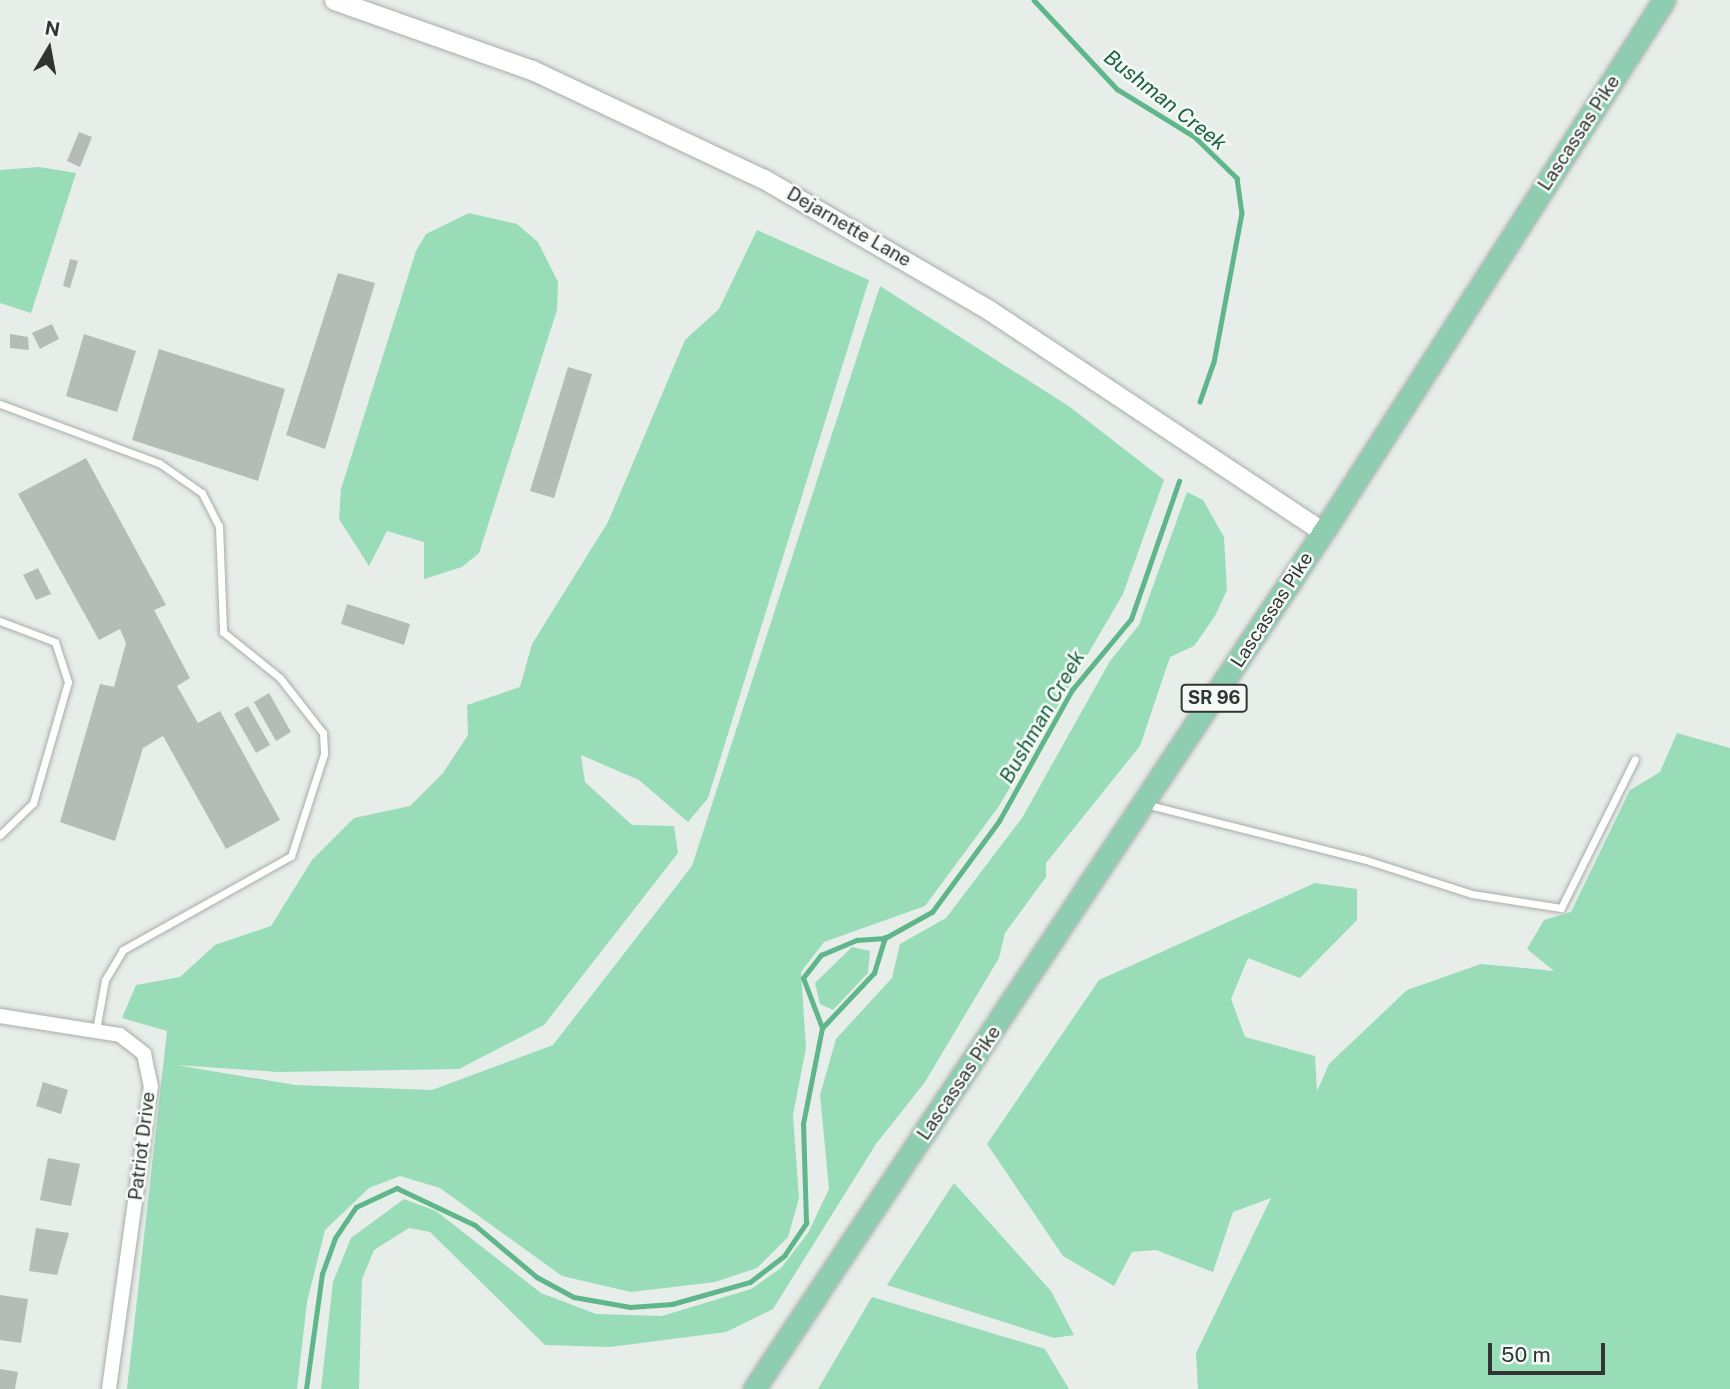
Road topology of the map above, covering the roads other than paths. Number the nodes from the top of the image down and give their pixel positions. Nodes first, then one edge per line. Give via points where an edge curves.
1 (334, 0) edge
2 (1664, 0) edge
3 (0, 404) edge
4 (1323, 532) junction
5 (0, 621) edge
6 (1635, 759) dead end
7 (1144, 804) junction
8 (0, 835) edge
9 (0, 1016) edge
10 (96, 1030) junction
11 (109, 1389) edge
12 (754, 1389) edge

1 - 4 main road, Dejarnette Lane via 532,71 764,179 989,310
2 - 4 main road, Lascassas Pike / SR 96
3 - 10 lane via 159,463 202,494 219,526 223,632 280,678 323,733 324,754 291,856 123,950 105,980
4 - 7 main road, Lascassas Pike / SR 96
5 - 8 lane via 55,642 68,682 33,803
6 - 7 lane via 1561,908 1472,894 1363,859
7 - 12 main road, Lascassas Pike / SR 96
9 - 10 street, Patriot Drive
10 - 11 street, Patriot Drive via 120,1035 144,1054 151,1086

